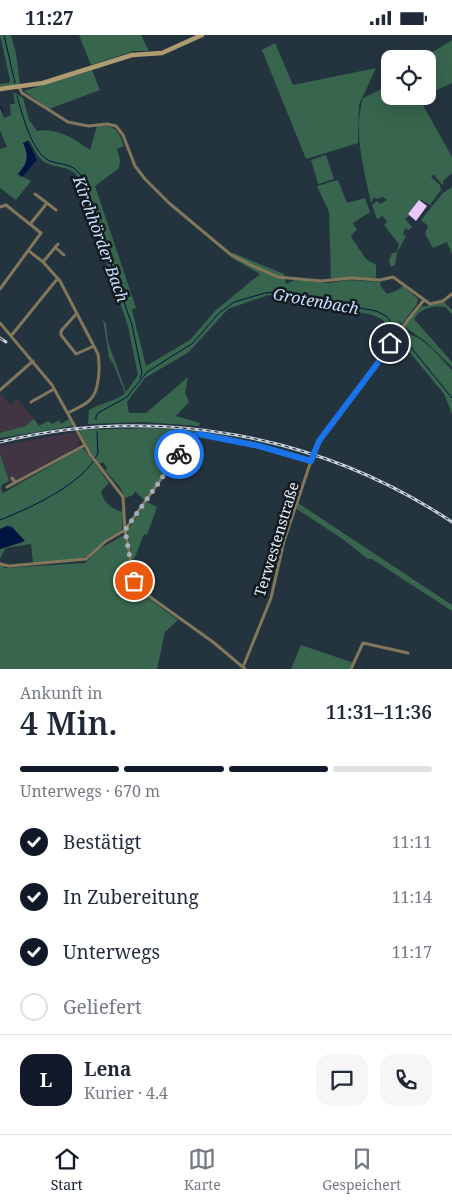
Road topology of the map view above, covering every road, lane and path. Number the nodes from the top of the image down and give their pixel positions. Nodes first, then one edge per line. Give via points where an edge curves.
1 (202, 35) edge
2 (19, 87) junction
3 (0, 89) edge
4 (35, 194) dead end
5 (47, 203) junction
6 (2, 206) edge
7 (56, 210) dead end
8 (31, 223) junction
9 (29, 251) junction
10 (64, 255) dead end
11 (43, 262) junction
12 (58, 278) junction
13 (0, 289) edge
14 (452, 294) edge
15 (424, 301) junction
16 (77, 313) junction
17 (0, 323) edge
18 (11, 337) junction
19 (94, 346) junction
20 (33, 361) junction
21 (54, 389) junction
22 (0, 390) edge
23 (32, 402) dead end
24 (68, 413) junction
25 (85, 445) junction
26 (311, 461) junction
27 (12, 478) dead end
28 (15, 482) junction
29 (7, 487) dead end
30 (125, 530) junction
31 (0, 564) edge
32 (408, 653) dead end
33 (244, 668) edge
34 (352, 669) edge

1 - 2 street via 162,53 132,55 43,83
2 - 3 street
2 - 15 street via 22,93 68,122 88,126 108,123 118,127 133,163 145,179 230,254 246,263 283,278 324,281 393,277
4 - 5 street
5 - 7 street
5 - 8 street
6 - 8 street
8 - 9 street via 41,233
9 - 11 street
9 - 13 street
10 - 11 street via 56,246
11 - 12 street
12 - 16 street
12 - 18 street
14 - 15 street via 440,302 431,304
15 - 26 street, Terwestenstraße, bridge via 316,446
16 - 19 street
16 - 19 street via 61,335 76,354
17 - 18 street
18 - 20 street
19 - 24 street via 99,363 94,394 89,402
20 - 21 street
20 - 22 street
21 - 23 street
21 - 24 street
24 - 25 street
25 - 28 street
25 - 30 street via 123,497
26 - 30 street via 239,442 195,435
26 - 33 street, Terwestenstraße via 284,541 271,598
27 - 28 street
28 - 29 street
30 - 31 street via 80,561
30 - 33 street via 139,589
32 - 34 street via 363,643

